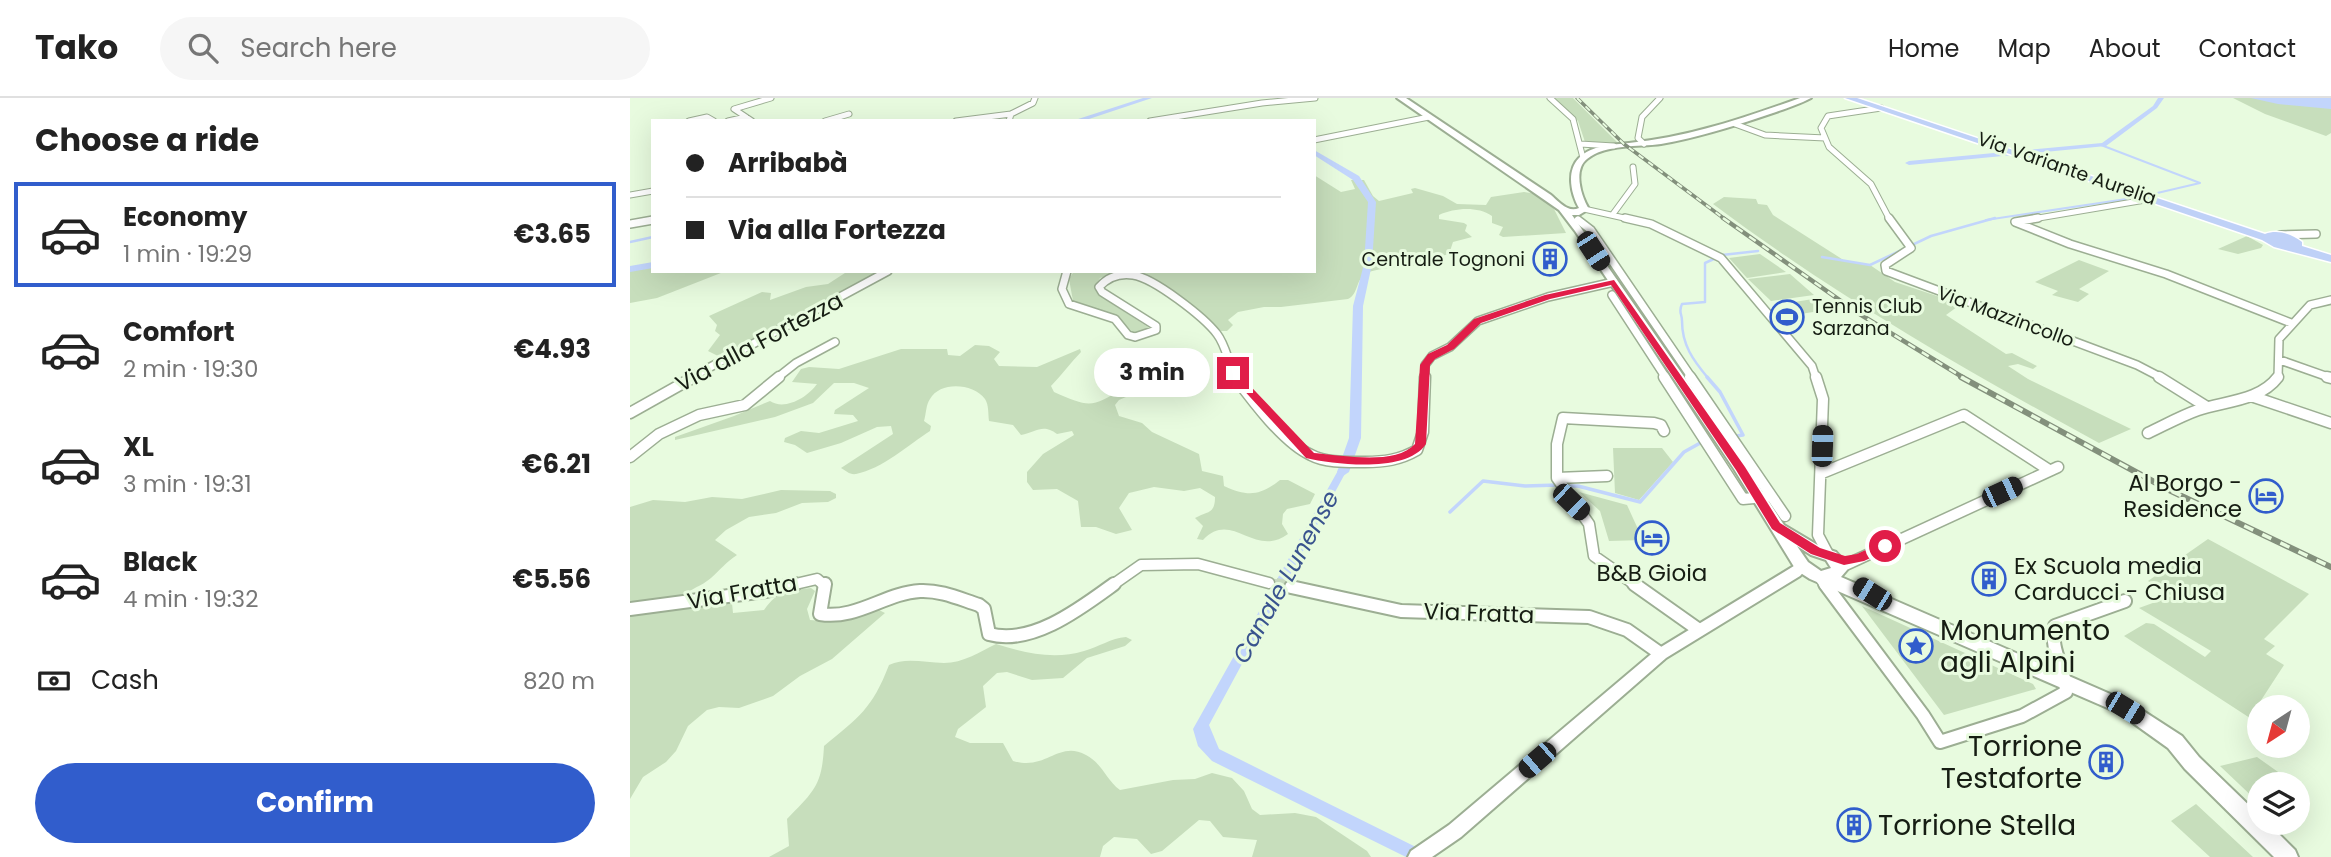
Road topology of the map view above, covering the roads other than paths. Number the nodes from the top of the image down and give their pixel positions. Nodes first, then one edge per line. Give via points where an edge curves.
1 (771, 98) edge
2 (1035, 98) edge
3 (1315, 98) edge
4 (1401, 98) edge
5 (1550, 98) edge
6 (1660, 98) edge
7 (1807, 98) edge
8 (1849, 98) edge
9 (1861, 98) edge
10 (1881, 108) junction
11 (849, 114) dead end
12 (1010, 117) edge
13 (1429, 117) junction
14 (749, 119) edge
15 (832, 119) edge
16 (983, 119) edge
17 (1162, 119) edge
18 (1735, 124) junction
19 (1825, 138) junction
20 (1316, 140) edge
21 (1580, 144) junction
22 (1644, 144) junction
23 (1616, 147) junction
24 (2007, 149) junction
25 (2028, 156) junction
26 (1583, 158) junction
27 (1633, 167) dead end
28 (651, 191) edge
29 (630, 195) edge
30 (2151, 199) junction
31 (1569, 202) junction
32 (1613, 214) junction
33 (1581, 215) junction
34 (651, 220) edge
35 (630, 224) edge
36 (2274, 236) junction
37 (2295, 244) junction
38 (2331, 258) edge
39 (885, 273) edge
40 (1066, 273) edge
41 (1614, 289) junction
42 (2331, 300) edge
43 (2291, 323) junction
44 (835, 342) dead end
45 (2280, 360) junction
46 (2331, 379) edge
47 (2252, 396) junction
48 (2207, 407) junction
49 (630, 413) edge
50 (2331, 423) edge
51 (1664, 430) dead end
52 (2148, 432) dead end
53 (630, 457) edge
54 (1822, 473) junction
55 (1606, 476) dead end
56 (1558, 483) junction
57 (1765, 497) junction
58 (1781, 521) junction
59 (1801, 563) junction
60 (1828, 565) junction
61 (1269, 583) tunnel mouth
62 (1291, 587) tunnel mouth
63 (2125, 601) dead end
64 (630, 609) edge
65 (1699, 630) junction
66 (1661, 653) junction
67 (2068, 681) junction
68 (1417, 857) edge
69 (2288, 857) edge

1 - 14 street via 734,109
2 - 12 street
3 - 17 street
4 - 13 main road
5 - 21 street via 1573,119
6 - 22 street via 1642,117 1638,138
7 - 18 main road
8 - 10 main road, Via Variante Aurelia
9 - 24 main road, Via Variante Aurelia
10 - 19 street via 1830,115 1822,123
10 - 24 main road, Via Variante Aurelia
11 - 15 street
12 - 16 street
13 - 20 street
13 - 31 main road via 1550,198
18 - 19 street via 1765,135
18 - 22 main road
19 - 48 street, Via Mazzincollo via 1835,155 1870,183 1898,235 1909,246 1885,265 1886,271 2137,365
21 - 23 street
21 - 26 street
22 - 23 main road
23 - 26 main road
24 - 25 main road, Via Variante Aurelia
25 - 30 main road, Via Variante Aurelia
25 - 36 main road, Via Variante Aurelia
26 - 31 main road
27 - 32 street via 1635,184
28 - 29 street
30 - 36 main road, Via Variante Aurelia
30 - 43 street, Via Variante Aurelia via 2015,222
31 - 33 main road
31 - 33 main road
31 - 33 main road via 1572,213
32 - 33 street
32 - 54 street via 1668,231 1721,258 1812,366 1824,399
33 - 41 main road
33 - 57 street
34 - 35 street
36 - 37 main road, Via Variante Aurelia
36 - 37 street via 2316,234
37 - 38 main road, Via Variante Aurelia
39 - 49 street, Via alla Fortezza
40 - 41 street via 1062,289 1069,304 1115,320 1135,337 1152,334 1156,326 1099,287 1106,280 1140,276 1216,332 1240,384 1299,446 1315,457 1356,461 1390,461 1417,450 1423,432 1425,365 1478,321 1548,296 1588,288
41 - 57 main road
41 - 57 street via 1743,499
42 - 43 street via 2310,305
43 - 45 street via 2279,339
44 - 53 street via 796,363 745,405 699,415 659,434
45 - 46 street
45 - 47 street via 2278,378
47 - 48 street
47 - 50 street
48 - 52 street
51 - 56 street via 1654,423 1563,418 1557,444
54 - 60 street via 1818,535
54 - 60 street via 1964,415 2053,468 1860,558
55 - 56 street
56 - 65 street via 1588,524 1594,556
57 - 58 main road
58 - 59 main road
58 - 60 main road
59 - 60 main road
59 - 60 main road via 1804,553
59 - 65 street via 1795,573
60 - 67 main road via 1889,604
60 - 67 street via 1835,595 1940,742 2054,701 2066,692
61 - 64 street, Via Fratta via 1198,564 1141,565 1062,621 1000,636 989,634 979,605 929,591 845,614 820,614 825,584 817,579 766,591
62 - 66 street, Via Fratta via 1401,611 1589,617 1627,630
63 - 67 street via 2055,626 2055,659
65 - 66 street
66 - 68 street via 1455,831
67 - 69 main road via 2156,727

